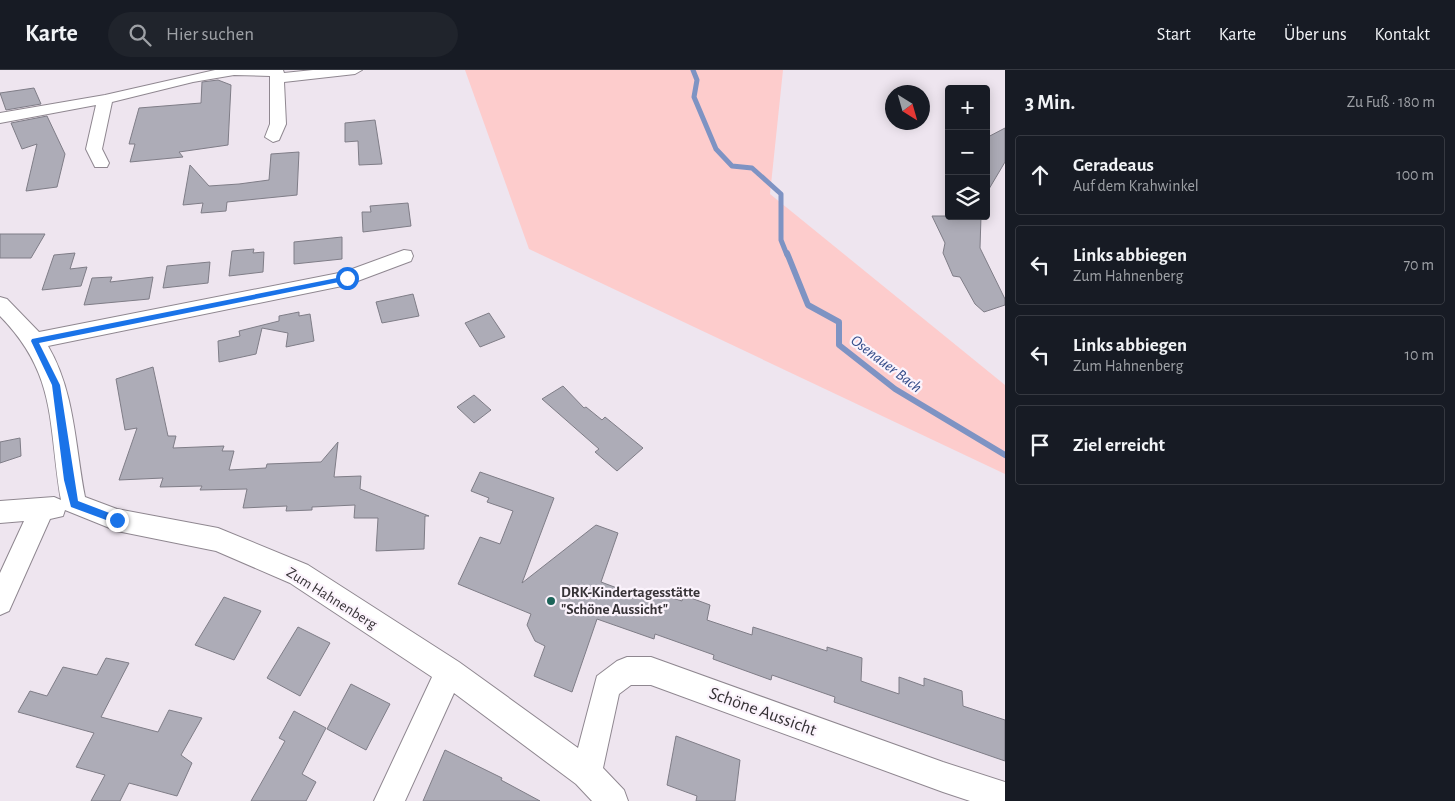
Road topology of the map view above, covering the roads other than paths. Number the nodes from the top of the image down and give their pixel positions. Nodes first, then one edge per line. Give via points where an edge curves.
1 (356, 70) edge
2 (277, 78) junction
3 (105, 99) junction
4 (0, 118) edge
5 (273, 137) dead end
6 (102, 163) dead end
7 (404, 256) dead end
8 (0, 304) edge
9 (34, 341) junction
10 (74, 504) junction
11 (42, 510) junction
12 (0, 512) edge
13 (0, 602) edge
14 (449, 672) junction
15 (587, 773) junction
16 (1005, 798) edge
17 (389, 801) edge
18 (613, 801) edge

1 - 2 street
2 - 3 street via 277,72 234,71
2 - 5 street via 278,124
3 - 4 street
3 - 6 street via 94,149
7 - 9 street via 347,278
8 - 9 street
9 - 10 street via 56,385
10 - 11 street
10 - 14 street, Zum Hahnenberg via 117,520 218,540 299,574
11 - 12 street
11 - 13 street
14 - 15 street, Zum Hahnenberg
14 - 17 street
15 - 16 street, Schöne Aussicht via 607,686 627,671 650,670
15 - 18 street, Zum Hahnenberg

